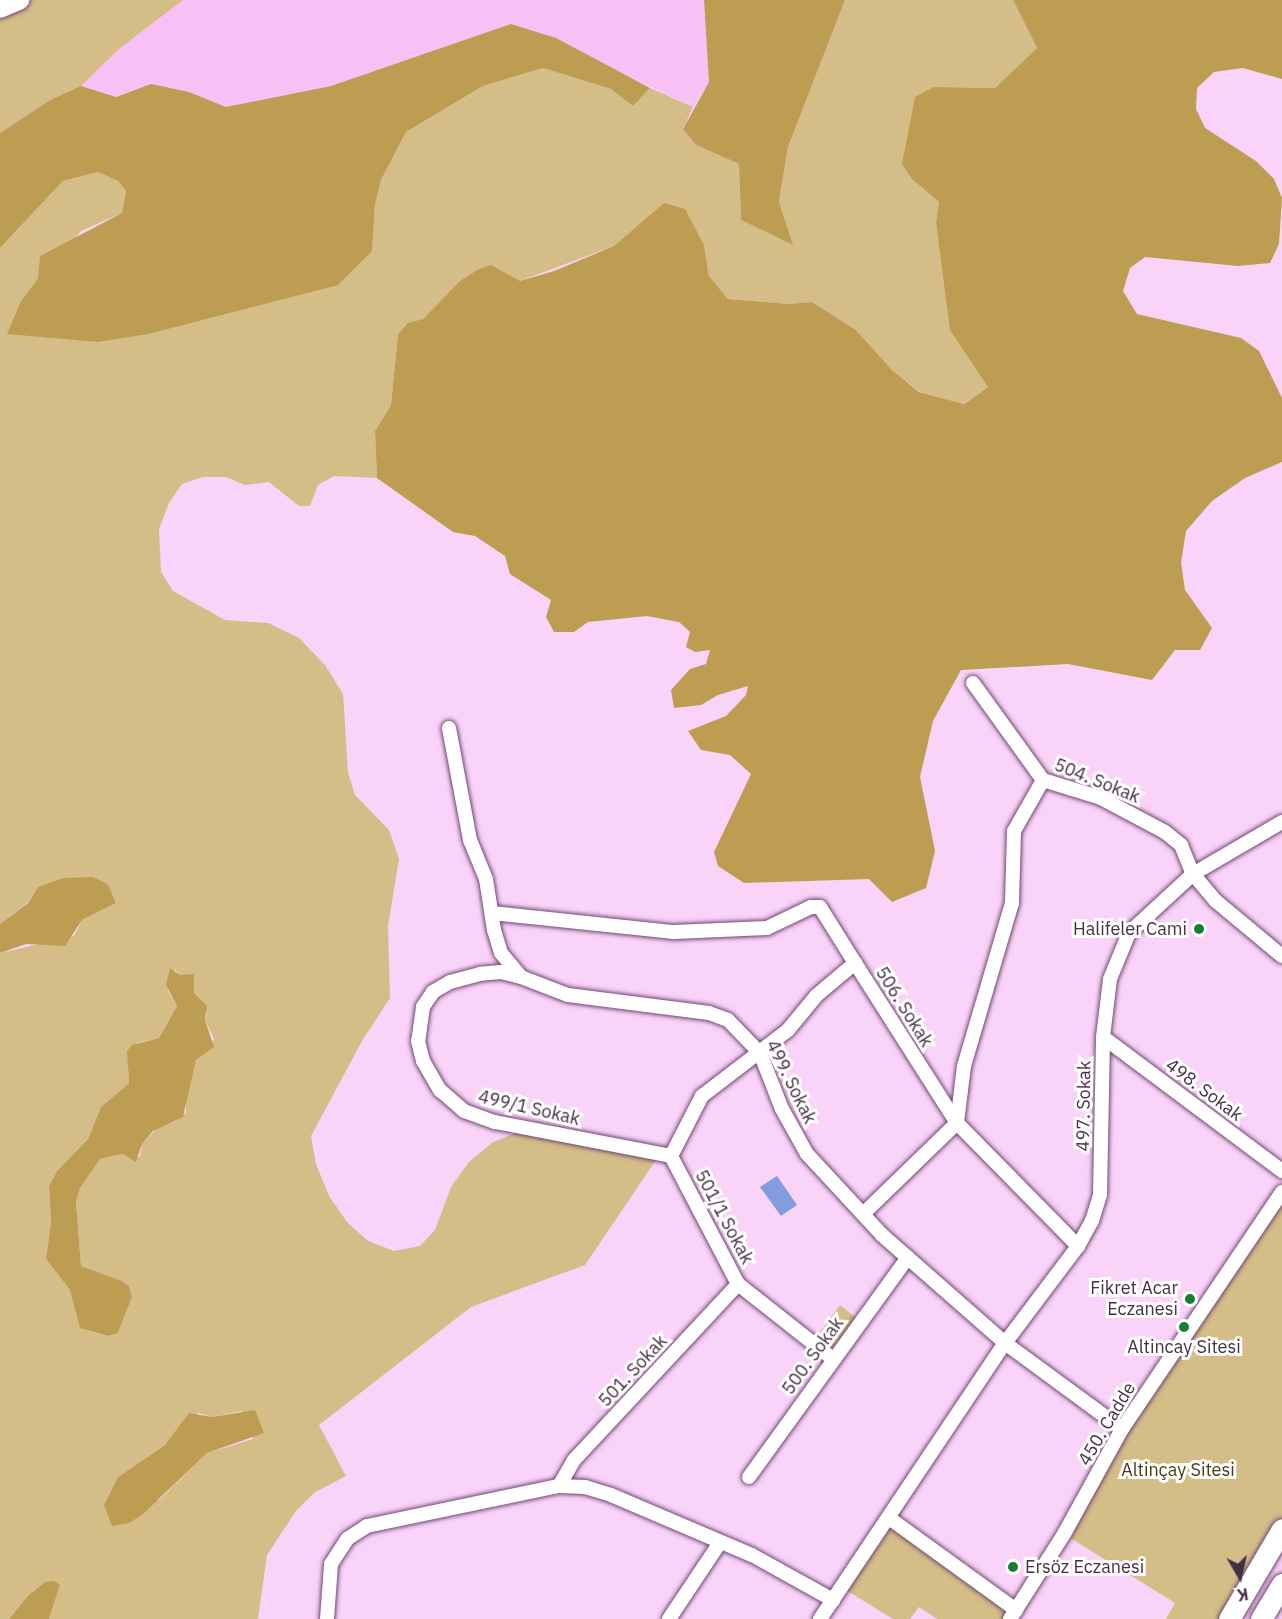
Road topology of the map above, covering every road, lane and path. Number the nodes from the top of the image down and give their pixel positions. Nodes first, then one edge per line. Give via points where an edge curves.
1 (19, 0) edge
2 (0, 8) edge
3 (973, 683) dead end
4 (449, 728) dead end
5 (1043, 780) junction
6 (1282, 822) edge
7 (1193, 874) junction
8 (492, 913) junction
9 (1282, 956) edge
10 (855, 963) junction
11 (521, 977) junction
12 (1103, 1037) junction
13 (760, 1053) junction
14 (957, 1123) junction
15 (671, 1156) junction
16 (1282, 1171) edge
17 (1282, 1192) edge
18 (863, 1214) junction
19 (1078, 1246) junction
20 (908, 1257) junction
21 (738, 1284) junction
22 (1005, 1342) junction
23 (833, 1359) junction
24 (1122, 1429) junction
25 (749, 1477) dead end
26 (559, 1486) junction
27 (889, 1518) junction
28 (1282, 1529) edge
29 (719, 1544) junction
30 (1282, 1584) edge
31 (833, 1600) junction
32 (1013, 1614) edge
33 (327, 1619) edge
34 (669, 1619) edge
35 (820, 1619) edge
36 (1229, 1619) edge
37 (1261, 1619) edge

1 - 2 street
3 - 5 street, 504. Sokak
4 - 8 street, 499. Sokak via 470,840 486,879
5 - 7 street, 504. Sokak via 1101,798 1165,832 1181,845
5 - 14 street via 1014,831 1012,903 964,1066
6 - 7 street, 497. Sokak
7 - 9 street, 504. Sokak via 1216,901
7 - 12 street, 497. Sokak via 1129,933 1110,980
8 - 10 street via 674,932 767,928 812,907 820,908
8 - 11 street, 499. Sokak via 501,952
10 - 13 street, 506. Sokak
10 - 14 street, 506. Sokak
11 - 13 street, 499. Sokak via 543,988 585,998 709,1013 728,1020
11 - 15 street, 499/1 Sokak via 501,972 480,974 450,982 433,992 423,1007 418,1041 423,1061 440,1090 464,1111 495,1122
12 - 16 street, 498. Sokak
12 - 19 street, 497. Sokak via 1100,1195
13 - 15 street, 506. Sokak via 702,1096
13 - 18 street, 499. Sokak via 782,1109 807,1155
14 - 18 street
14 - 19 street, 506. Sokak
15 - 21 street, 501/1 Sokak
17 - 24 street, 450. Cadde
18 - 20 street, 499. Sokak
19 - 22 street, 497. Sokak
20 - 22 street, 499. Sokak
20 - 23 street, 500. Sokak
21 - 23 street, 501/1 Sokak
21 - 26 street, 501. Sokak via 574,1460
22 - 24 street, 499. Sokak
22 - 27 street, 497. Sokak
23 - 25 street, 500. Sokak
24 - 32 street, 450. Cadde
26 - 29 street via 585,1487 611,1495
26 - 33 street via 367,1526 347,1539 331,1564
27 - 31 street, 497. Sokak
27 - 32 street
28 - 36 main road
29 - 31 street via 752,1555
29 - 34 street
30 - 37 main road
31 - 35 street, 497. Sokak

